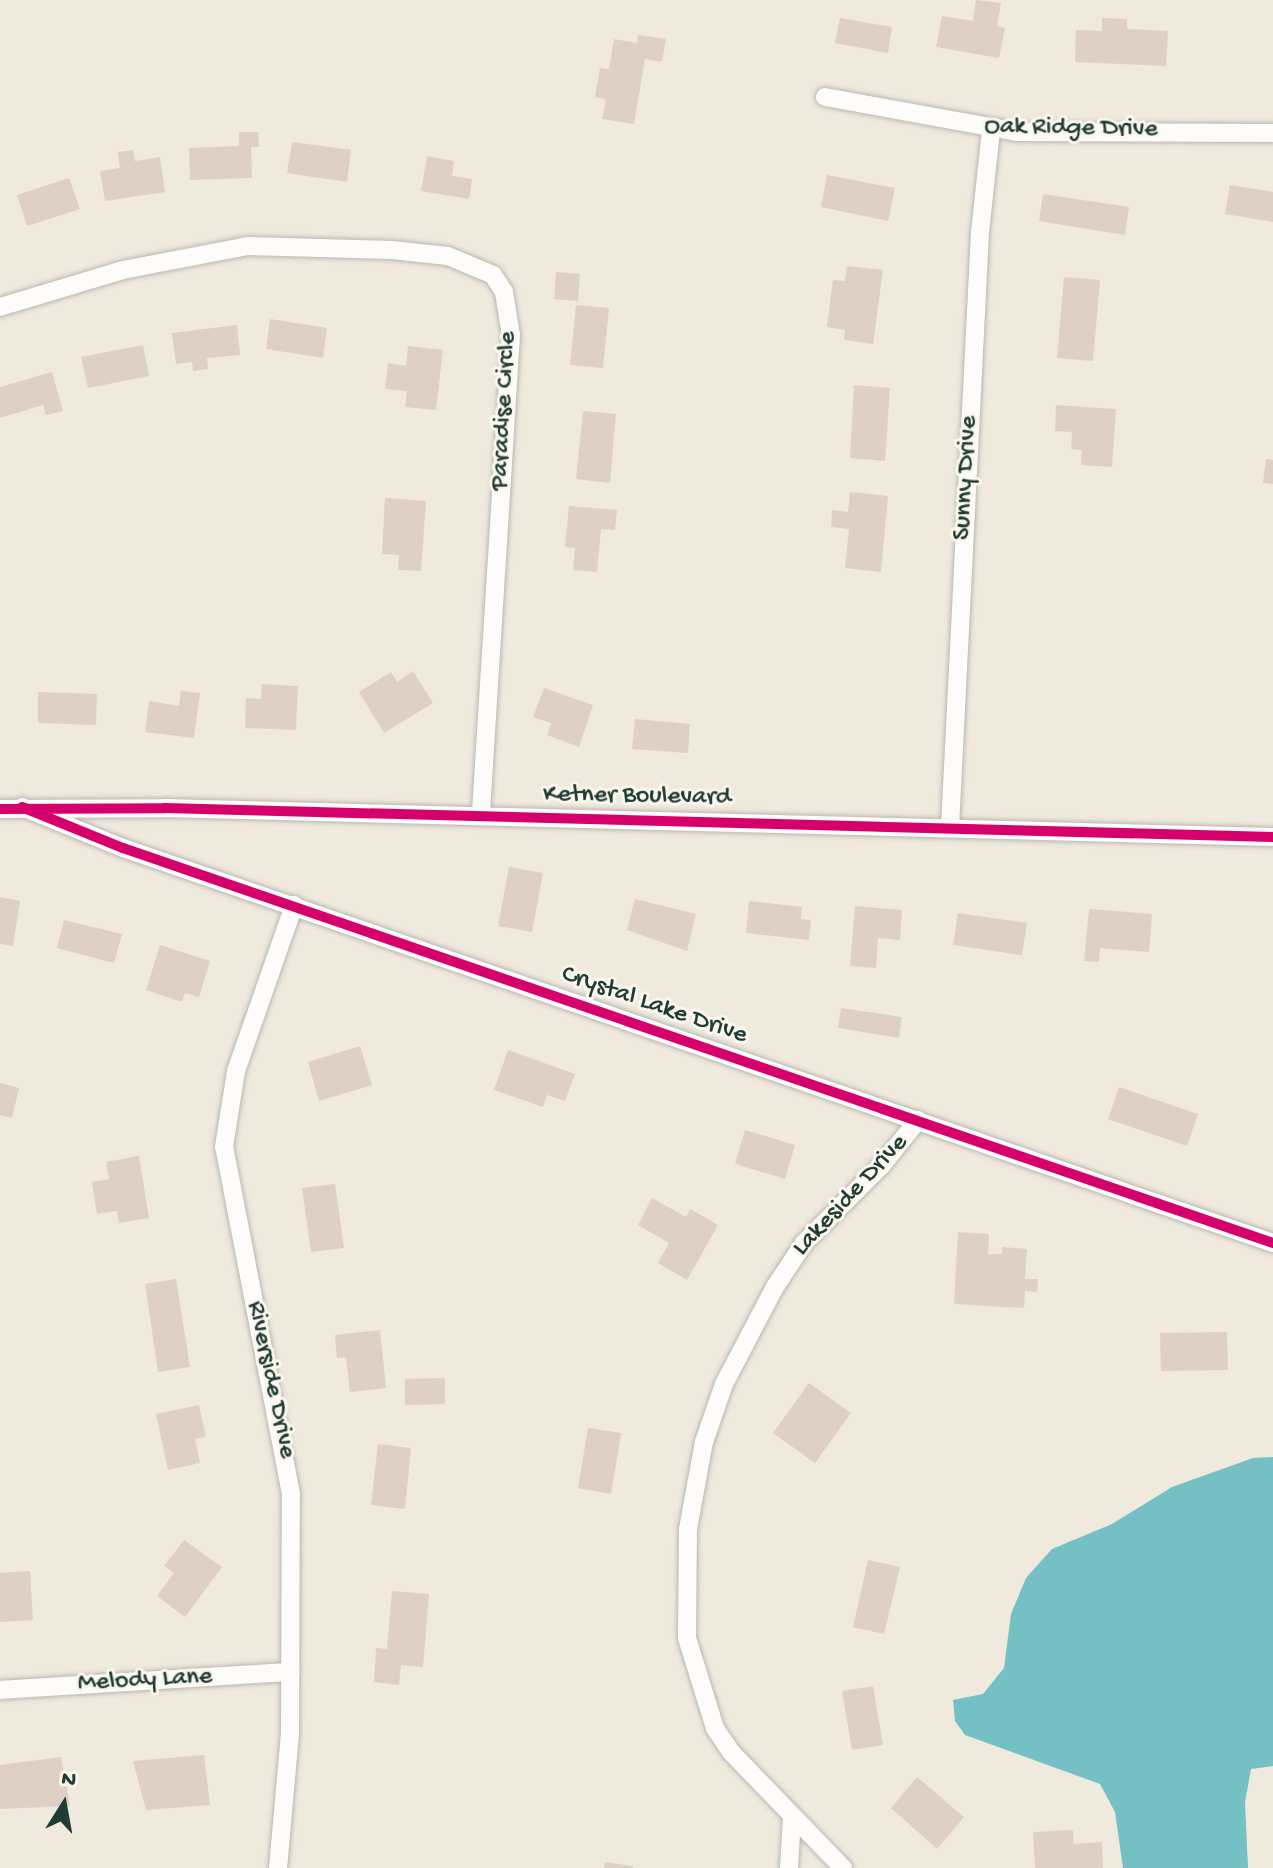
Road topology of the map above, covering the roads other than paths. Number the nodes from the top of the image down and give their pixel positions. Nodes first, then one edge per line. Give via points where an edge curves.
1 (825, 97) dead end
2 (991, 130) junction
3 (1273, 133) edge
4 (0, 307) edge
5 (22, 807) junction
6 (0, 809) edge
7 (481, 816) junction
8 (950, 827) junction
9 (1273, 837) edge
10 (294, 905) junction
11 (918, 1120) junction
12 (1273, 1243) edge
13 (290, 1672) junction
14 (0, 1690) edge
15 (792, 1818) junction
16 (278, 1868) edge
17 (789, 1868) edge
18 (843, 1868) edge

1 - 2 street, Oak Ridge Drive
2 - 3 street, Oak Ridge Drive
2 - 8 street, Sunny Drive via 980,232
4 - 7 street, Paradise Circle via 137,266 248,246 406,251 461,260 493,275 504,292 511,335
5 - 6 street, Ketner Boulevard
5 - 7 street, Ketner Boulevard
5 - 10 street, Crystal Lake Drive
7 - 8 street, Ketner Boulevard
8 - 9 street, Ketner Boulevard
10 - 11 street, Crystal Lake Drive
10 - 13 street, Riverside Drive via 236,1071 224,1147 291,1494
11 - 12 street, Crystal Lake Drive
11 - 15 street, Lakeside Drive via 881,1166 804,1243 775,1287 724,1384 691,1501 684,1605 693,1671 731,1752
13 - 14 street, Melody Lane
13 - 16 street, Riverside Drive via 287,1804
15 - 17 street
15 - 18 street, Lakeside Drive

